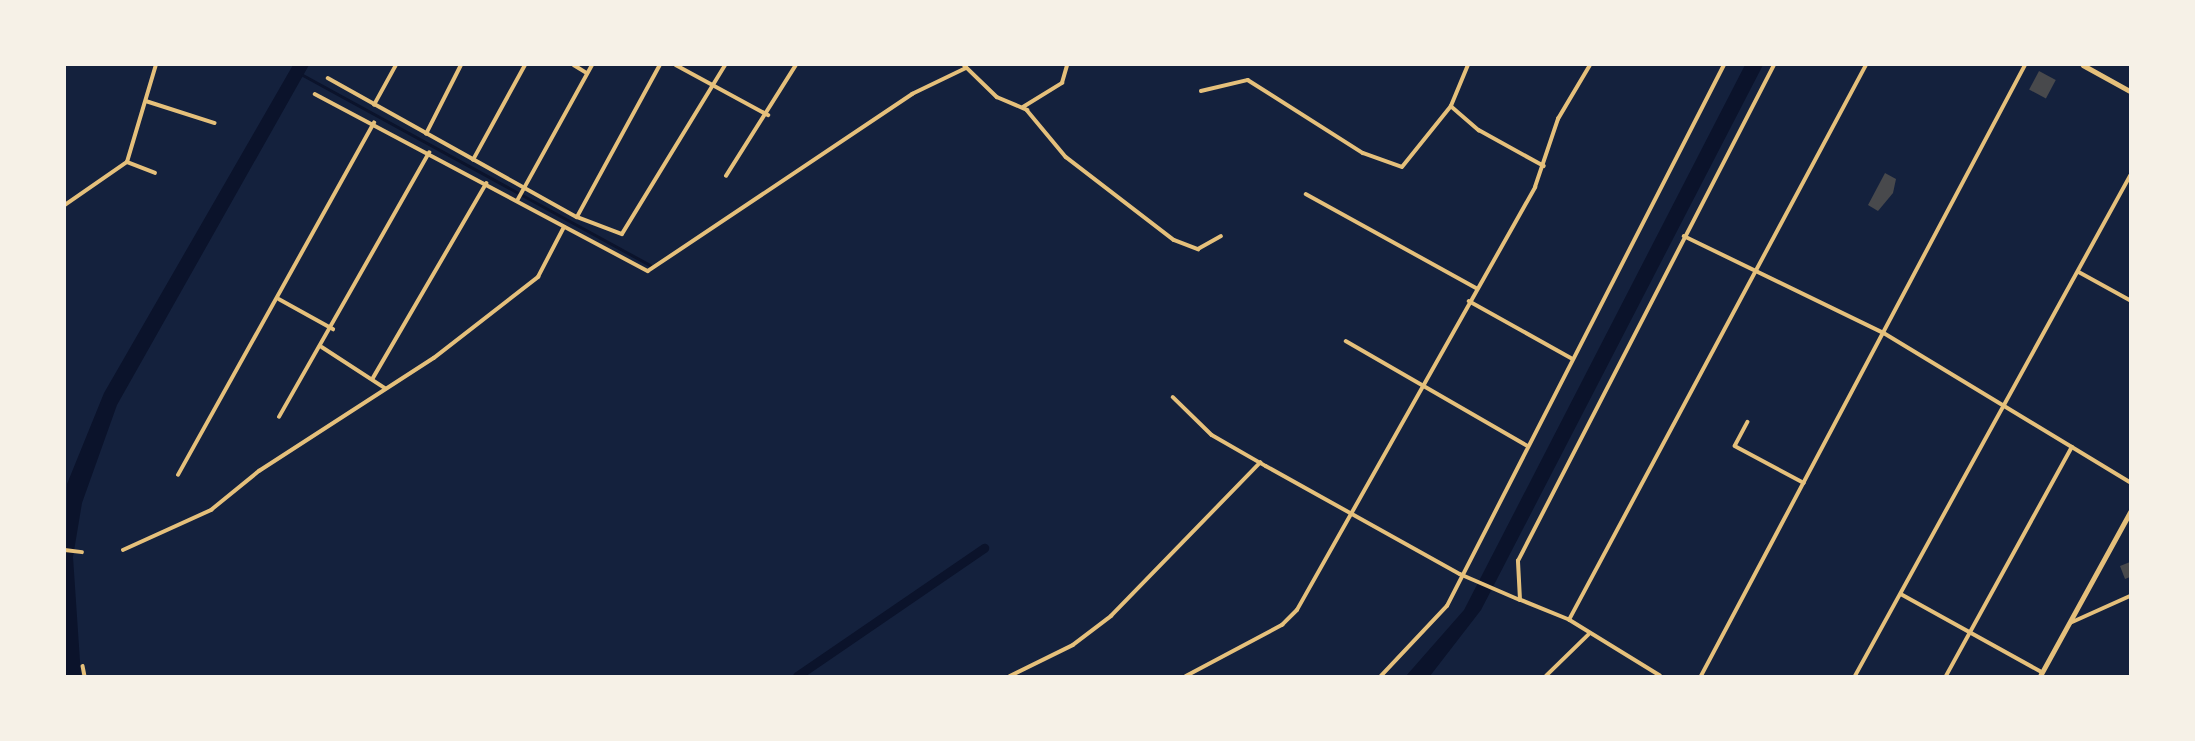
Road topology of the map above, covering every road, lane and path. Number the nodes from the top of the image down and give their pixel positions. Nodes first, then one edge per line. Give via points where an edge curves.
1 (156, 65) edge
2 (396, 65) edge
3 (461, 65) edge
4 (525, 65) edge
5 (574, 65) edge
6 (592, 65) edge
7 (660, 65) edge
8 (676, 65) edge
9 (725, 65) edge
10 (796, 65) edge
11 (1067, 65) edge
12 (1468, 65) edge
13 (1590, 65) edge
14 (1724, 65) edge
15 (1774, 65) edge
16 (1866, 65) edge
17 (2025, 65) edge
18 (2083, 65) edge
19 (965, 66) edge
20 (587, 73) junction
21 (328, 78) dead end
22 (713, 86) junction
23 (1201, 91) dead end
24 (2130, 91) edge
25 (314, 94) dead end
26 (146, 101) junction
27 (374, 105) junction
28 (1451, 106) junction
29 (1023, 107) junction
30 (768, 116) junction
31 (215, 123) dead end
32 (374, 123) junction
33 (426, 134) junction
34 (429, 153) junction
35 (473, 160) junction
36 (127, 162) junction
37 (1544, 166) junction
38 (155, 173) dead end
39 (726, 176) dead end
40 (2130, 176) edge
41 (486, 184) junction
42 (524, 188) junction
43 (1306, 194) dead end
44 (517, 201) junction
45 (65, 205) edge
46 (577, 217) junction
47 (564, 227) junction
48 (1222, 236) dead end
49 (1684, 236) junction
50 (2079, 272) junction
51 (1755, 273) junction
52 (1476, 288) junction
53 (279, 299) junction
54 (2130, 300) edge
55 (1469, 301) junction
56 (333, 329) junction
57 (1884, 333) junction
58 (1346, 341) dead end
59 (322, 346) junction
60 (1571, 358) junction
61 (373, 379) junction
62 (1424, 383) junction
63 (385, 388) junction
64 (1173, 397) dead end
65 (2003, 407) junction
66 (279, 417) dead end
67 (1748, 422) dead end
68 (1526, 445) junction
69 (2071, 447) junction
70 (1260, 463) junction
71 (178, 475) dead end
72 (2130, 482) edge
73 (1804, 483) junction
74 (1354, 512) junction
75 (2130, 512) edge
76 (65, 550) edge
77 (122, 550) dead end
78 (80, 552) dead end
79 (1460, 574) junction
80 (1900, 594) junction
81 (2130, 596) edge
82 (1520, 600) junction
83 (1569, 620) junction
84 (2070, 623) junction
85 (1970, 633) junction
86 (1588, 635) junction
87 (83, 666) dead end
88 (2041, 674) edge
89 (85, 676) edge
90 (1010, 676) edge
91 (1186, 676) edge
92 (1381, 676) edge
93 (1546, 676) edge
94 (1660, 676) edge
95 (1701, 676) edge
96 (1855, 676) edge
97 (1946, 676) edge

1 - 26 street
2 - 27 street
3 - 33 street
4 - 35 street
5 - 20 street
6 - 20 street
7 - 46 street
8 - 22 street
9 - 22 street
10 - 30 street
11 - 29 street via 1062,83
12 - 28 street
13 - 37 street via 1558,119
14 - 60 street via 1657,186 1627,262
15 - 49 street
16 - 51 street
17 - 57 street
18 - 24 street
19 - 29 street via 998,97
19 - 47 street via 912,94 817,162 759,192 657,268 634,268
20 - 42 street
21 - 27 street
22 - 30 street
22 - 46 street via 622,234
23 - 28 street via 1248,80 1363,153 1402,167
25 - 32 street
26 - 31 street
26 - 36 street
27 - 33 street
28 - 37 street via 1479,130
29 - 48 street via 1066,157 1174,240 1198,249
30 - 39 street
32 - 34 street
32 - 53 street
33 - 35 street
34 - 41 street
34 - 56 street
35 - 42 street
36 - 38 street
36 - 45 street
37 - 52 street
40 - 50 street
41 - 44 street
41 - 61 street
42 - 44 street
42 - 46 street
43 - 52 street
44 - 47 street
47 - 63 street via 547,264 524,291
49 - 51 street
49 - 82 street via 1521,552
50 - 54 street
50 - 65 street
51 - 57 street
51 - 83 street
52 - 55 street
53 - 56 street
53 - 71 street
55 - 60 street
55 - 62 street
56 - 59 street
57 - 65 street
57 - 73 street
58 - 62 street
59 - 61 street
59 - 66 street
60 - 68 street
61 - 63 street
62 - 68 street
62 - 74 street
63 - 77 street via 211,510
64 - 70 street via 1212,435
65 - 69 street
65 - 80 street
67 - 73 street via 1735,446
68 - 79 street
69 - 72 street
69 - 85 street
70 - 74 street
70 - 90 street via 1111,616 1073,645
73 - 95 street
74 - 79 street
74 - 91 street via 1288,620
75 - 84 street
76 - 78 street
79 - 82 street
79 - 92 street via 1447,606
80 - 85 street
80 - 96 street
81 - 84 street
82 - 83 street
83 - 86 street
84 - 88 street
85 - 88 street
85 - 97 street
86 - 93 street
86 - 94 street
87 - 89 street

